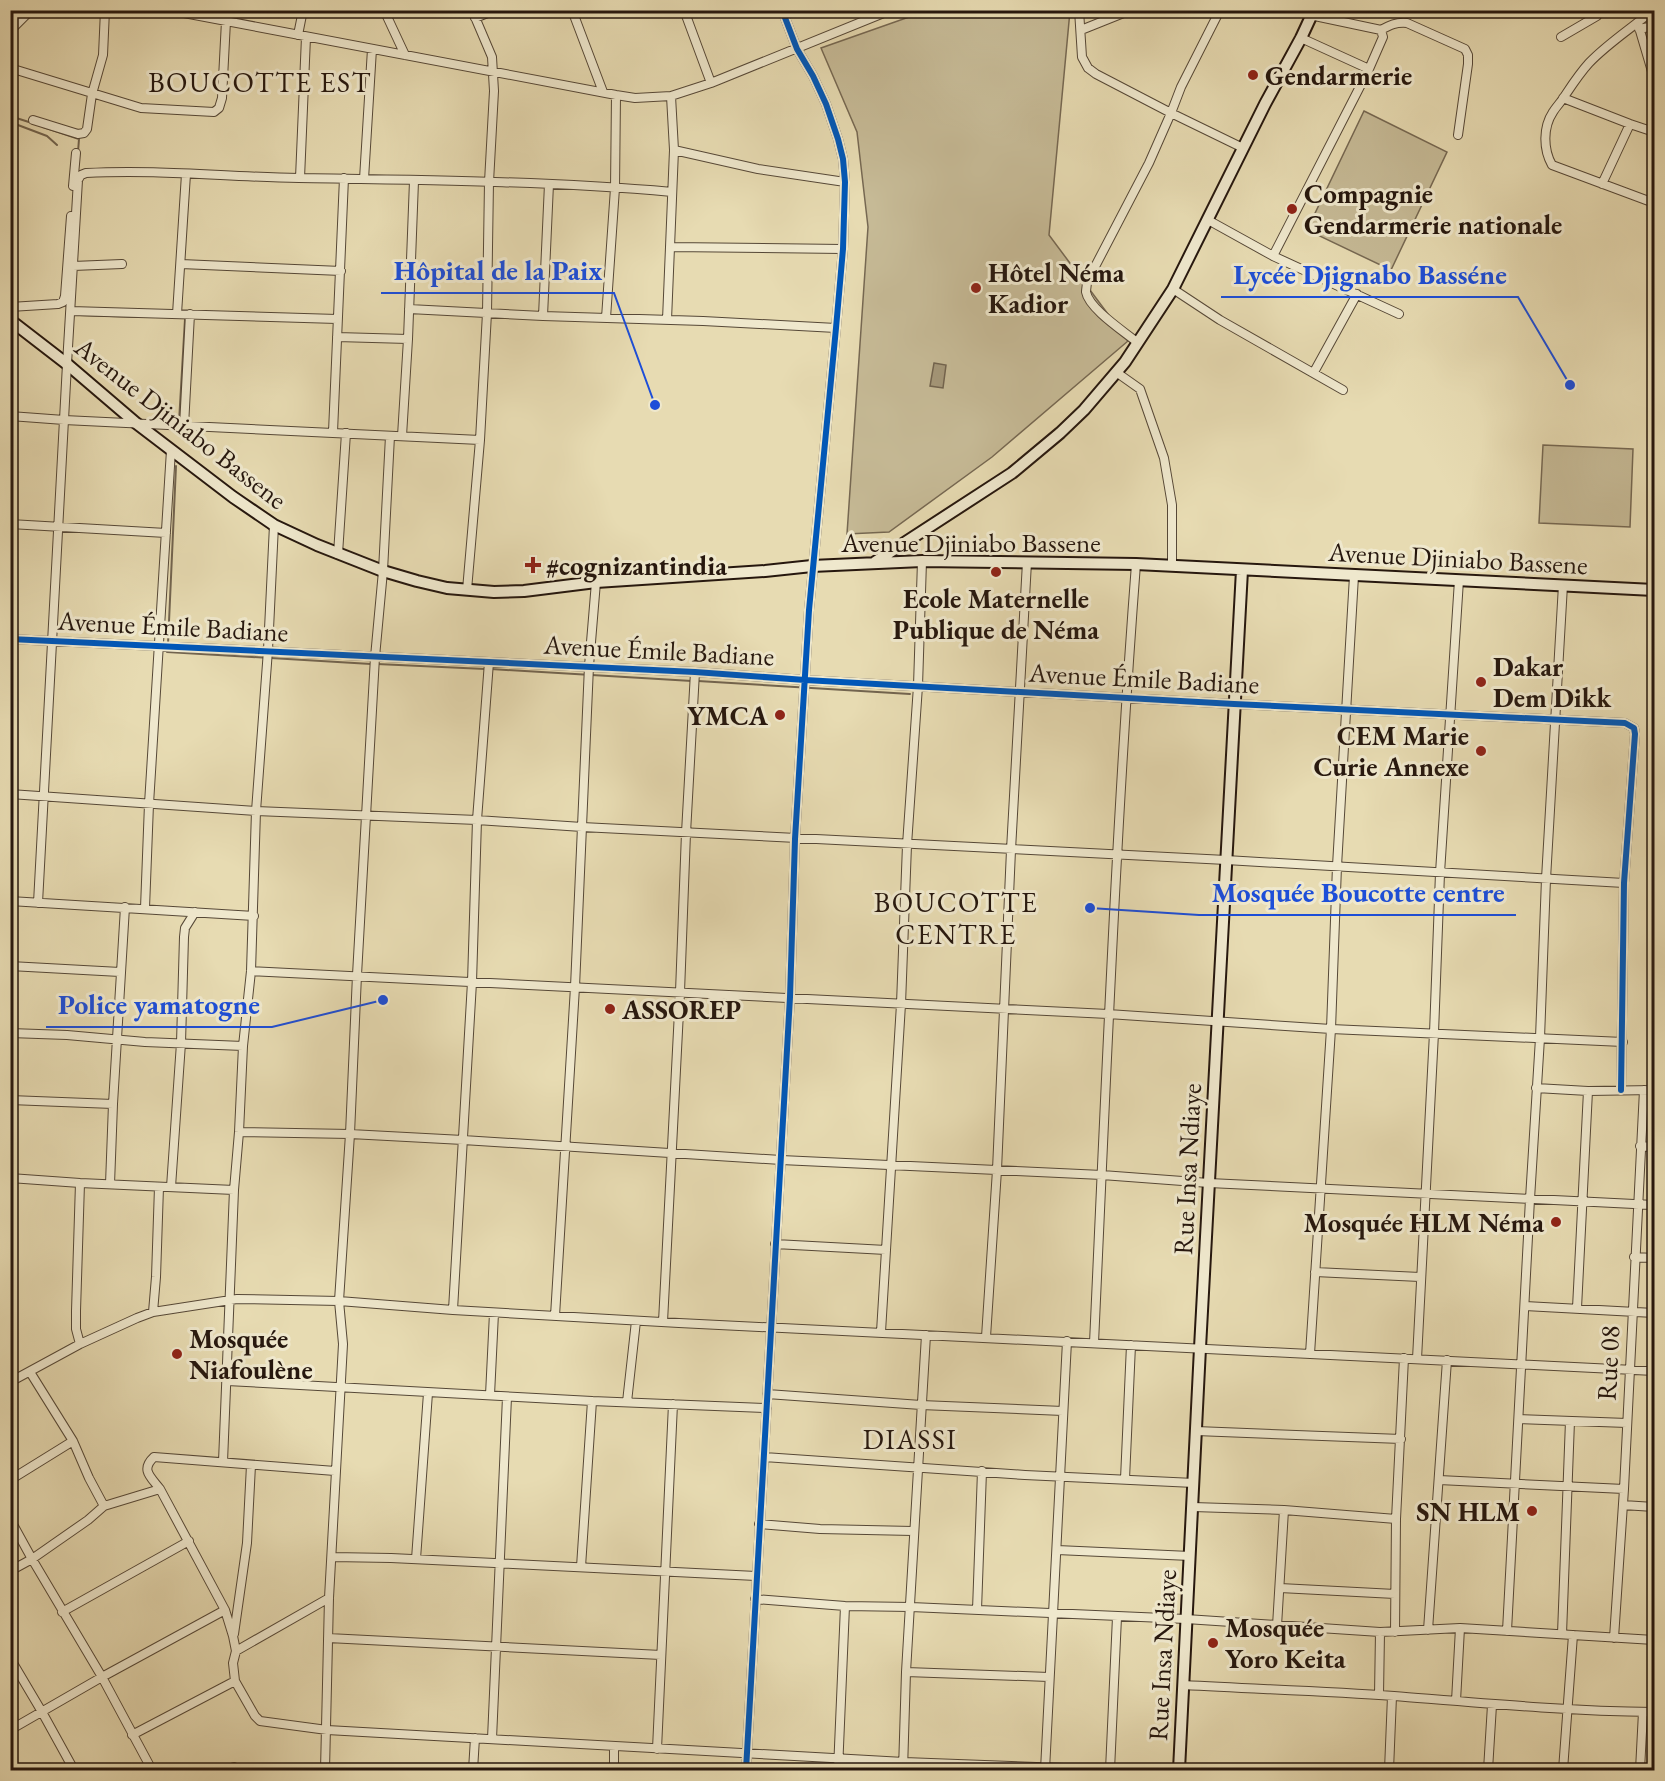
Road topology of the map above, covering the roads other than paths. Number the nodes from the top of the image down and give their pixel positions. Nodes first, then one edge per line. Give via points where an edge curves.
1 (105, 10) edge
2 (168, 10) edge
3 (303, 10) edge
4 (384, 10) edge
5 (495, 10) edge
6 (572, 10) edge
7 (684, 10) edge
8 (782, 10) edge
9 (891, 10) edge
10 (1079, 10) edge
11 (1131, 10) edge
12 (1220, 10) edge
13 (1600, 10) edge
14 (1653, 10) edge
15 (28, 11) edge
16 (1308, 12) edge
17 (878, 13) edge
18 (474, 14) edge
19 (226, 21) junction
20 (1639, 26) junction
21 (1654, 26) edge
22 (1081, 30) junction
23 (1381, 30) junction
24 (10, 32) edge
25 (302, 36) junction
26 (1561, 37) dead end
27 (1301, 38) junction
28 (372, 49) junction
29 (797, 49) junction
30 (405, 55) junction
31 (10, 68) edge
32 (1368, 69) junction
33 (493, 72) junction
34 (1654, 78) edge
35 (711, 83) junction
36 (603, 92) junction
37 (92, 94) junction
38 (616, 95) junction
39 (671, 96) junction
40 (1563, 99) junction
41 (1171, 113) junction
42 (33, 120) dead end
43 (1630, 124) junction
44 (1654, 132) edge
45 (1458, 135) dead end
46 (1243, 148) junction
47 (674, 150) junction
48 (76, 153) dead end
49 (186, 174) junction
50 (300, 178) junction
51 (344, 178) junction
52 (363, 179) junction
53 (414, 181) junction
54 (489, 182) junction
55 (845, 182) junction
56 (549, 184) junction
57 (1602, 184) junction
58 (615, 188) junction
59 (672, 192) junction
60 (1654, 203) edge
61 (1208, 220) junction
62 (670, 247) junction
63 (843, 249) junction
64 (1273, 255) junction
65 (122, 264) dead end
66 (181, 264) junction
67 (73, 266) junction
68 (341, 271) junction
69 (1173, 289) junction
70 (1357, 294) junction
71 (10, 307) edge
72 (409, 309) junction
73 (71, 311) junction
74 (487, 313) junction
75 (177, 314) junction
76 (190, 314) junction
77 (1399, 314) dead end
78 (543, 316) junction
79 (606, 318) junction
80 (337, 319) junction
81 (10, 320) edge
82 (667, 320) junction
83 (836, 328) junction
84 (337, 337) junction
85 (408, 339) junction
86 (1138, 343) junction
87 (67, 364) junction
88 (1116, 372) junction
89 (1314, 372) junction
90 (1343, 390) dead end
91 (10, 416) edge
92 (64, 420) junction
93 (136, 423) junction
94 (184, 426) junction
95 (333, 432) junction
96 (346, 433) junction
97 (390, 436) junction
98 (402, 436) junction
99 (480, 440) junction
100 (171, 450) junction
101 (10, 524) edge
102 (274, 525) junction
103 (59, 528) junction
104 (166, 533) junction
105 (338, 554) junction
106 (922, 561) junction
107 (875, 562) junction
108 (1028, 562) junction
109 (1136, 564) junction
110 (812, 566) junction
111 (1172, 566) junction
112 (1242, 570) junction
113 (383, 571) junction
114 (1354, 576) junction
115 (1459, 580) junction
116 (596, 582) junction
117 (1563, 585) junction
118 (467, 590) junction
119 (1654, 590) edge
120 (10, 639) edge
121 (53, 641) junction
122 (159, 646) junction
123 (268, 650) junction
124 (375, 657) junction
125 (489, 662) junction
126 (589, 666) junction
127 (695, 672) junction
128 (805, 680) junction
129 (918, 686) junction
130 (1020, 692) junction
131 (1126, 698) junction
132 (1234, 704) junction
133 (1347, 709) junction
134 (1450, 715) junction
135 (1556, 721) junction
136 (10, 794) edge
137 (43, 795) junction
138 (149, 804) junction
139 (256, 811) junction
140 (366, 815) junction
141 (477, 820) junction
142 (582, 827) junction
143 (686, 833) junction
144 (795, 839) junction
145 (907, 845) junction
146 (1011, 850) junction
147 (1116, 855) junction
148 (1226, 860) junction
149 (1337, 866) junction
150 (1440, 873) junction
151 (1546, 879) junction
152 (1624, 883) junction
153 (10, 901) edge
154 (38, 903) junction
155 (124, 907) junction
156 (145, 908) junction
157 (195, 912) junction
158 (254, 916) junction
159 (10, 966) edge
160 (251, 970) junction
161 (120, 972) junction
162 (357, 975) junction
163 (472, 982) junction
164 (575, 987) junction
165 (680, 992) junction
166 (790, 997) junction
167 (901, 1004) junction
168 (1004, 1010) junction
169 (1108, 1014) junction
170 (1218, 1021) junction
171 (1331, 1029) junction
172 (10, 1033) edge
173 (1434, 1034) junction
174 (1540, 1038) junction
175 (118, 1039) junction
176 (1623, 1042) junction
177 (181, 1043) junction
178 (243, 1047) junction
179 (1536, 1088) junction
180 (1588, 1090) junction
181 (1621, 1090) junction
182 (1644, 1090) junction
183 (1654, 1090) edge
184 (10, 1100) edge
185 (112, 1104) junction
186 (239, 1132) junction
187 (350, 1134) junction
188 (463, 1140) junction
189 (566, 1146) junction
190 (1640, 1146) junction
191 (1654, 1147) edge
192 (671, 1152) junction
193 (781, 1160) junction
194 (891, 1164) junction
195 (997, 1170) junction
196 (1102, 1175) junction
197 (10, 1178) edge
198 (80, 1183) junction
199 (1209, 1183) junction
200 (110, 1184) junction
201 (159, 1186) junction
202 (171, 1187) junction
203 (1321, 1188) junction
204 (234, 1190) junction
205 (1425, 1194) junction
206 (1530, 1199) junction
207 (1581, 1201) junction
208 (1637, 1204) junction
209 (1654, 1205) edge
210 (775, 1244) junction
211 (886, 1250) junction
212 (1635, 1257) junction
213 (1654, 1258) edge
214 (1315, 1272) junction
215 (1420, 1277) junction
216 (230, 1300) junction
217 (339, 1301) junction
218 (1525, 1306) junction
219 (1577, 1308) junction
220 (453, 1310) junction
221 (153, 1312) junction
222 (1632, 1312) junction
223 (494, 1313) junction
224 (1654, 1313) edge
225 (555, 1316) junction
226 (636, 1321) junction
227 (663, 1322) junction
228 (771, 1328) junction
229 (881, 1332) junction
230 (926, 1335) junction
231 (986, 1337) junction
232 (1067, 1341) junction
233 (1094, 1343) junction
234 (80, 1344) junction
235 (1131, 1345) junction
236 (1200, 1348) junction
237 (1310, 1354) junction
238 (1404, 1358) junction
239 (1417, 1359) junction
240 (1446, 1360) junction
241 (1521, 1364) junction
242 (1629, 1370) junction
243 (1654, 1371) edge
244 (30, 1372) junction
245 (10, 1382) edge
246 (227, 1382) junction
247 (340, 1388) junction
248 (428, 1393) junction
249 (767, 1394) junction
250 (490, 1395) junction
251 (507, 1397) junction
252 (592, 1401) junction
253 (627, 1402) junction
254 (673, 1404) junction
255 (921, 1405) junction
256 (767, 1408) junction
257 (1063, 1411) junction
258 (1519, 1419) junction
259 (1570, 1421) junction
260 (1627, 1423) junction
261 (1196, 1431) junction
262 (1401, 1439) junction
263 (73, 1441) junction
264 (764, 1457) junction
265 (223, 1462) junction
266 (251, 1465) junction
267 (918, 1467) junction
268 (335, 1471) junction
269 (982, 1471) junction
270 (1060, 1477) junction
271 (1125, 1479) junction
272 (10, 1480) edge
273 (1439, 1480) junction
274 (1194, 1483) junction
275 (1515, 1483) junction
276 (1568, 1486) junction
277 (1624, 1489) junction
278 (160, 1490) junction
279 (1623, 1505) junction
280 (104, 1506) junction
281 (1193, 1507) junction
282 (1654, 1507) edge
283 (1284, 1510) junction
284 (10, 1519) edge
285 (1396, 1520) junction
286 (759, 1524) junction
287 (913, 1532) junction
288 (189, 1540) junction
289 (1057, 1550) junction
290 (1190, 1556) junction
291 (332, 1557) junction
292 (32, 1559) junction
293 (416, 1559) junction
294 (500, 1563) junction
295 (581, 1567) junction
296 (10, 1570) edge
297 (666, 1571) junction
298 (756, 1576) junction
299 (1280, 1588) junction
300 (1395, 1594) junction
301 (329, 1598) junction
302 (755, 1599) junction
303 (845, 1606) junction
304 (911, 1607) junction
305 (225, 1610) junction
306 (977, 1610) junction
307 (62, 1612) junction
308 (1053, 1614) junction
309 (1117, 1617) junction
310 (1186, 1619) junction
311 (1277, 1626) junction
312 (1460, 1628) junction
313 (1428, 1630) junction
314 (1507, 1631) junction
315 (1380, 1632) junction
316 (1395, 1632) junction
317 (1562, 1634) junction
318 (1572, 1635) junction
319 (233, 1636) junction
320 (328, 1638) junction
321 (1614, 1638) junction
322 (1654, 1640) edge
323 (496, 1647) junction
324 (236, 1651) junction
325 (661, 1655) junction
326 (10, 1658) edge
327 (906, 1672) junction
328 (102, 1677) junction
329 (1049, 1677) junction
330 (235, 1681) junction
331 (1184, 1685) junction
332 (1379, 1695) junction
333 (1392, 1696) junction
334 (1456, 1701) junction
335 (1492, 1706) junction
336 (1567, 1710) junction
337 (42, 1712) junction
338 (1643, 1712) junction
339 (1654, 1712) edge
340 (10, 1730) edge
341 (327, 1730) junction
342 (132, 1735) junction
343 (475, 1738) junction
344 (492, 1739) junction
345 (614, 1747) junction
346 (657, 1749) junction
347 (747, 1754) junction
348 (839, 1759) junction
349 (903, 1766) edge
350 (1045, 1769) edge
351 (74, 1770) edge
352 (152, 1770) edge
353 (325, 1770) edge
354 (473, 1770) edge
355 (614, 1770) edge
356 (746, 1770) edge
357 (838, 1770) edge
358 (1110, 1770) edge
359 (1119, 1770) edge
360 (1179, 1770) edge
361 (1389, 1770) edge
362 (1488, 1770) edge
363 (1563, 1770) edge
364 (1640, 1770) edge

1 - 37 street via 103,55
2 - 19 street
3 - 25 street
4 - 30 street
5 - 18 street
6 - 36 street
7 - 35 street
8 - 29 street
9 - 17 street
10 - 22 street
11 - 22 street
12 - 41 street
13 - 26 street via 1597,16
14 - 20 street
15 - 24 street
16 - 23 street
16 - 27 main road
17 - 29 street
18 - 33 street via 489,48
19 - 25 street
19 - 37 street via 222,98 214,112 141,108
20 - 21 street
20 - 34 street
20 - 40 street via 1610,44 1590,63
22 - 41 street via 1082,57 1088,68
23 - 32 street via 1383,37
23 - 45 street via 1407,23 1465,49 1468,64
25 - 28 street
25 - 50 street
27 - 32 street
27 - 46 main road
28 - 30 street
28 - 52 street
29 - 35 street
29 - 55 street via 826,104 838,138
30 - 33 street
31 - 37 street
32 - 64 street
33 - 36 street
33 - 54 street
35 - 39 street
36 - 38 street
37 - 42 street via 84,133
38 - 39 street
38 - 58 street
39 - 47 street
40 - 43 street
40 - 57 street via 1548,124 1546,152 1552,165
41 - 46 street
41 - 86 street via 1087,282 1090,301
43 - 44 street
43 - 57 street
46 - 61 main road
47 - 55 street via 758,169
47 - 59 street
48 - 71 street via 63,302
49 - 50 street
49 - 66 street
49 - 67 street via 126,171 81,176
50 - 51 street
51 - 52 street
51 - 68 street
52 - 53 street
53 - 54 street
53 - 72 street
54 - 56 street
54 - 74 street
55 - 63 street
56 - 58 street
56 - 78 street
57 - 60 street
58 - 59 street
58 - 79 street
59 - 62 street
61 - 64 street
61 - 69 main road
62 - 63 street
62 - 82 street
63 - 83 street
64 - 70 street
65 - 67 street
66 - 68 street
66 - 75 street
67 - 73 street
68 - 80 street
69 - 86 main road
69 - 89 street
70 - 77 street
70 - 89 street
72 - 74 street
72 - 85 street
73 - 75 street
73 - 87 street
74 - 78 street
74 - 99 street
75 - 76 street
76 - 80 street
76 - 94 street
78 - 79 street
79 - 82 street
80 - 84 street
81 - 87 main road, Avenue Djiniabo Bassene
82 - 83 street
83 - 110 street
84 - 85 street
84 - 95 street
85 - 98 street
86 - 88 main road
87 - 92 street
87 - 93 main road, Avenue Djiniabo Bassene
88 - 107 main road via 1084,410 1012,473
88 - 111 street via 1140,389 1164,458 1172,505
89 - 90 street
91 - 92 street
92 - 93 street
92 - 103 street
93 - 94 street
93 - 100 main road, Avenue Djiniabo Bassene
94 - 95 street
95 - 96 street
96 - 97 street
96 - 105 street
97 - 98 street
97 - 113 street
98 - 99 street
99 - 118 street
100 - 102 main road, Avenue Djiniabo Bassene
100 - 104 street
101 - 103 street
102 - 105 main road, Avenue Djiniabo Bassene
102 - 123 street
103 - 104 street
103 - 121 street
104 - 122 street
105 - 113 main road, Avenue Djiniabo Bassene
106 - 107 main road, Avenue Djiniabo Bassene
106 - 108 main road, Avenue Djiniabo Bassene
106 - 129 street
107 - 110 main road, Avenue Djiniabo Bassene
108 - 109 main road, Avenue Djiniabo Bassene
108 - 130 street
109 - 111 main road, Avenue Djiniabo Bassene
109 - 131 street
110 - 116 main road, Avenue Djiniabo Bassene
110 - 128 street
111 - 112 main road, Avenue Djiniabo Bassene
112 - 114 main road, Avenue Djiniabo Bassene
112 - 132 main road, Rue Insa Ndiaye
113 - 118 main road, Avenue Djiniabo Bassene via 431,585
113 - 124 street
114 - 115 main road, Avenue Djiniabo Bassene
114 - 133 street
115 - 117 main road, Avenue Djiniabo Bassene
115 - 134 street
116 - 118 main road, Avenue Djiniabo Bassene via 524,591
116 - 126 street
117 - 119 main road, Avenue Djiniabo Bassene
117 - 135 street
120 - 121 street, Avenue Émile Badiane
121 - 122 street, Avenue Émile Badiane
121 - 137 street
122 - 123 street, Avenue Émile Badiane
122 - 138 street
123 - 124 street, Avenue Émile Badiane
123 - 139 street
124 - 125 street, Avenue Émile Badiane
124 - 140 street
125 - 126 street, Avenue Émile Badiane
125 - 141 street
126 - 127 street, Avenue Émile Badiane
126 - 142 street
127 - 128 street, Avenue Émile Badiane
127 - 143 street
128 - 129 street, Avenue Émile Badiane
128 - 144 street
129 - 130 street, Avenue Émile Badiane
129 - 145 street
130 - 131 street, Avenue Émile Badiane
130 - 146 street
131 - 132 street, Avenue Émile Badiane
131 - 147 street
132 - 133 street, Avenue Émile Badiane
132 - 148 main road, Rue Insa Ndiaye
133 - 134 street, Avenue Émile Badiane
133 - 149 street
134 - 135 street, Avenue Émile Badiane
134 - 150 street
135 - 151 street
135 - 152 street, Avenue Émile Badiane via 1625,723 1634,728
136 - 137 street
137 - 138 street
137 - 154 street
138 - 139 street
138 - 156 street
139 - 140 street
139 - 158 street
140 - 141 street
140 - 162 street
141 - 142 street
141 - 163 street
142 - 143 street
142 - 164 street
143 - 144 street
143 - 165 street
144 - 145 street
144 - 166 street
145 - 146 street
145 - 167 street
146 - 147 street
146 - 168 street
147 - 148 street
147 - 169 street
148 - 149 street
148 - 170 main road, Rue Insa Ndiaye
149 - 150 street
149 - 171 street
150 - 151 street
150 - 173 street
151 - 152 street
151 - 174 street
152 - 176 street
153 - 154 street
154 - 155 street
155 - 156 street
155 - 161 street
156 - 157 street
157 - 158 street
157 - 177 street via 184,937
158 - 160 street
159 - 161 street
160 - 162 street
160 - 178 street
161 - 175 street
162 - 163 street
162 - 187 street
163 - 164 street
163 - 188 street
164 - 165 street
164 - 189 street
165 - 166 street
165 - 192 street
166 - 167 street
166 - 193 street
167 - 168 street
167 - 194 street
168 - 169 street
168 - 195 street
169 - 170 street
169 - 196 street
170 - 171 street
170 - 199 main road, Rue Insa Ndiaye
171 - 173 street
171 - 203 street
172 - 175 street
173 - 174 street
173 - 205 street
174 - 176 street
174 - 179 street
175 - 177 street
175 - 185 street
176 - 181 street
177 - 178 street
177 - 202 street
178 - 186 street
179 - 180 street
179 - 206 street
180 - 181 street
180 - 207 street
181 - 182 street
182 - 183 street
182 - 190 street, Rue 08
184 - 185 street
185 - 200 street
186 - 187 street
186 - 204 street
187 - 188 street
187 - 217 street
188 - 189 street
188 - 220 street
189 - 192 street
189 - 225 street
190 - 191 street
190 - 208 street, Rue 08
192 - 193 street
192 - 227 street
193 - 194 street
193 - 210 street
194 - 195 street
194 - 211 street
195 - 196 street
195 - 231 street
196 - 199 street
196 - 233 street
197 - 198 street
198 - 200 street
198 - 234 street via 76,1311
199 - 203 street
199 - 236 main road, Rue Insa Ndiaye
200 - 201 street
201 - 202 street
201 - 221 street
202 - 204 street
203 - 205 street
203 - 214 street
204 - 216 street
205 - 206 street
205 - 215 street
206 - 207 street
206 - 218 street
207 - 208 street
207 - 219 street
208 - 209 street
208 - 212 street, Rue 08
210 - 211 street
210 - 228 street
211 - 229 street
212 - 213 street
212 - 222 street, Rue 08
214 - 215 street
214 - 237 street
215 - 239 street
216 - 217 street
216 - 221 street
216 - 246 street
217 - 220 street
217 - 247 street via 343,1344
218 - 219 street
218 - 241 street
219 - 222 street
220 - 223 street
221 - 234 street
222 - 224 street
222 - 242 street, Rue 08
223 - 225 street
223 - 250 street
225 - 226 street
226 - 227 street
226 - 253 street
227 - 228 street
228 - 229 street
228 - 249 street
229 - 230 street
230 - 231 street
230 - 255 street
231 - 232 street
232 - 233 street
232 - 257 street
233 - 235 street
234 - 244 street
235 - 236 street
235 - 271 street
236 - 237 street
236 - 261 main road, Rue Insa Ndiaye
237 - 238 street
238 - 239 street
238 - 262 street
239 - 240 street
240 - 241 street
240 - 273 street
241 - 242 street
241 - 258 street
242 - 243 street
242 - 260 street, Rue 08
244 - 245 street
244 - 263 street
246 - 247 street
246 - 265 street
247 - 248 street
247 - 268 street
248 - 250 street
248 - 293 street
249 - 255 street
249 - 256 street
250 - 251 street
251 - 252 street
251 - 294 street
252 - 253 street
252 - 295 street
253 - 254 street
254 - 256 street
254 - 297 street
255 - 257 street
255 - 267 street
256 - 264 street
257 - 270 street
258 - 259 street
258 - 275 street
259 - 260 street
259 - 276 street
260 - 277 street, Rue 08
261 - 262 street
261 - 274 main road, Rue Insa Ndiaye
262 - 285 street
263 - 272 street
263 - 280 street
264 - 267 street
264 - 286 street
265 - 266 street
265 - 278 street via 154,1457 146,1468
266 - 268 street
266 - 319 street via 247,1543
267 - 269 street
267 - 287 street
268 - 291 street
269 - 270 street
269 - 306 street
270 - 271 street
270 - 289 street
271 - 274 street
273 - 275 street
273 - 313 street
274 - 281 main road, Rue Insa Ndiaye
275 - 276 street
275 - 314 street
276 - 277 street
276 - 317 street
277 - 279 street, Rue 08
278 - 280 street
278 - 288 street
279 - 282 street
279 - 321 street, Rue 08
280 - 292 street
281 - 283 street
281 - 290 main road, Rue Insa Ndiaye
283 - 285 street
283 - 299 street
284 - 292 street
285 - 300 street
286 - 287 street
286 - 298 street
287 - 304 street
288 - 305 street
288 - 307 street
289 - 290 street
289 - 308 street
290 - 310 main road, Rue Insa Ndiaye
291 - 293 street
291 - 301 street
292 - 296 street
292 - 307 street
293 - 294 street
294 - 295 street
294 - 323 street
295 - 297 street
297 - 298 street
297 - 325 street
298 - 302 street
299 - 300 street
299 - 311 street
300 - 316 street
301 - 320 street
301 - 324 street
302 - 303 street
302 - 347 street
303 - 304 street
303 - 348 street
304 - 306 street
304 - 327 street
305 - 319 street
305 - 328 street
306 - 308 street
307 - 328 street
308 - 309 street
308 - 329 street
309 - 310 street
309 - 358 street
310 - 311 street
310 - 331 main road, Rue Insa Ndiaye
311 - 315 street
312 - 313 street
312 - 314 street
312 - 334 street
313 - 316 street
314 - 317 street
315 - 316 street
315 - 332 street
317 - 318 street
318 - 321 street
318 - 336 street
319 - 324 street
320 - 323 street
320 - 341 street
321 - 322 street
323 - 325 street
323 - 344 street
324 - 330 street
325 - 346 street
326 - 337 street
327 - 329 street
327 - 349 street
328 - 337 street
328 - 342 street
329 - 350 street
330 - 341 street via 260,1721
330 - 342 street
331 - 332 street
331 - 360 main road, Rue Insa Ndiaye
332 - 333 street
333 - 334 street
333 - 361 street
334 - 335 street
335 - 336 street
335 - 362 street
336 - 338 street
336 - 363 street
337 - 340 street
337 - 351 street
338 - 339 street
338 - 364 street
341 - 343 street
341 - 353 street
342 - 352 street
343 - 344 street
343 - 354 street
344 - 345 street
345 - 346 street
345 - 355 street
346 - 347 street
347 - 348 street
347 - 356 street
348 - 349 street
348 - 357 street
349 - 350 street
350 - 358 street
358 - 359 street

